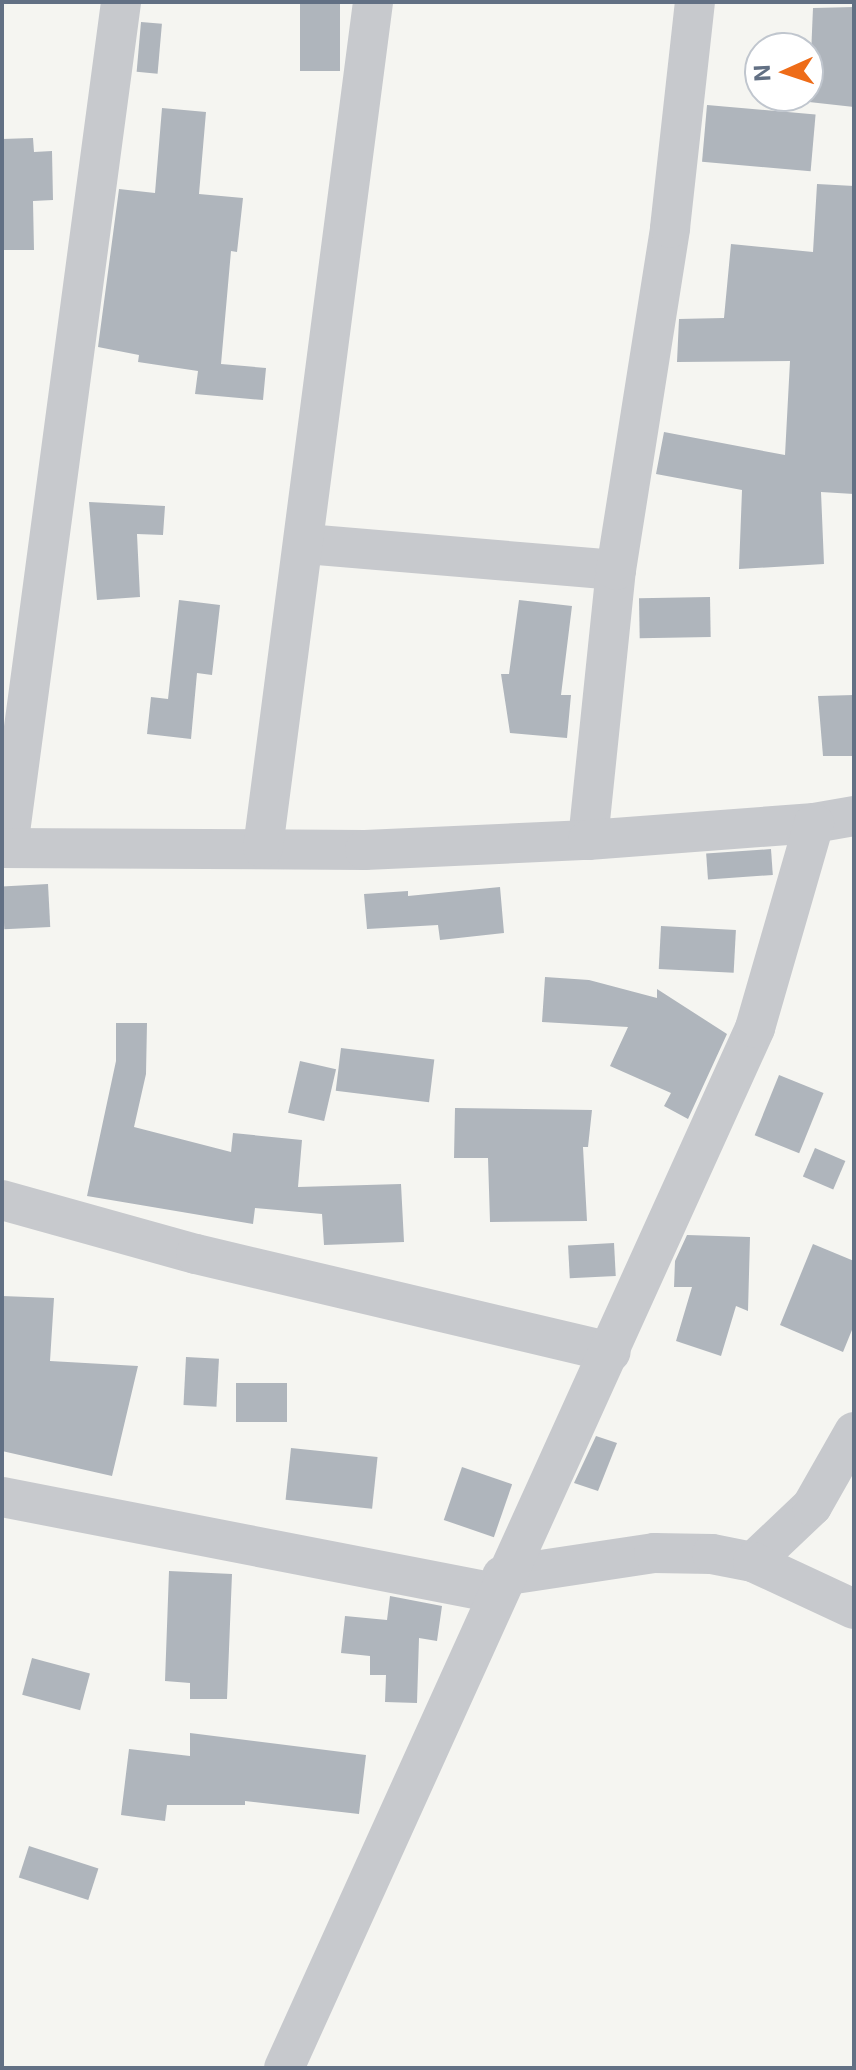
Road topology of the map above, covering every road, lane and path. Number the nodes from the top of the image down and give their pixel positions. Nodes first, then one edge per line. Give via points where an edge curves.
1 (121, 2) edge
2 (373, 2) edge
3 (695, 2) edge
4 (306, 544) junction
5 (616, 570) junction
6 (854, 816) edge
7 (814, 823) junction
8 (588, 840) junction
9 (5, 847) edge
10 (263, 848) junction
11 (2, 1200) edge
12 (611, 1352) junction
13 (854, 1432) edge
14 (2, 1497) edge
15 (753, 1562) junction
16 (499, 1584) junction
17 (854, 1609) edge
18 (284, 2068) edge

1 - 9 street
2 - 4 street
3 - 5 street via 670,228
4 - 5 street
4 - 10 street
5 - 8 street
6 - 7 street
7 - 8 street
7 - 12 street via 755,1028
8 - 10 street via 365,850
9 - 10 street
11 - 12 street via 196,1254
12 - 16 street
13 - 15 street via 812,1506
14 - 16 street
15 - 16 street via 712,1554 654,1553
15 - 17 street
16 - 18 street

